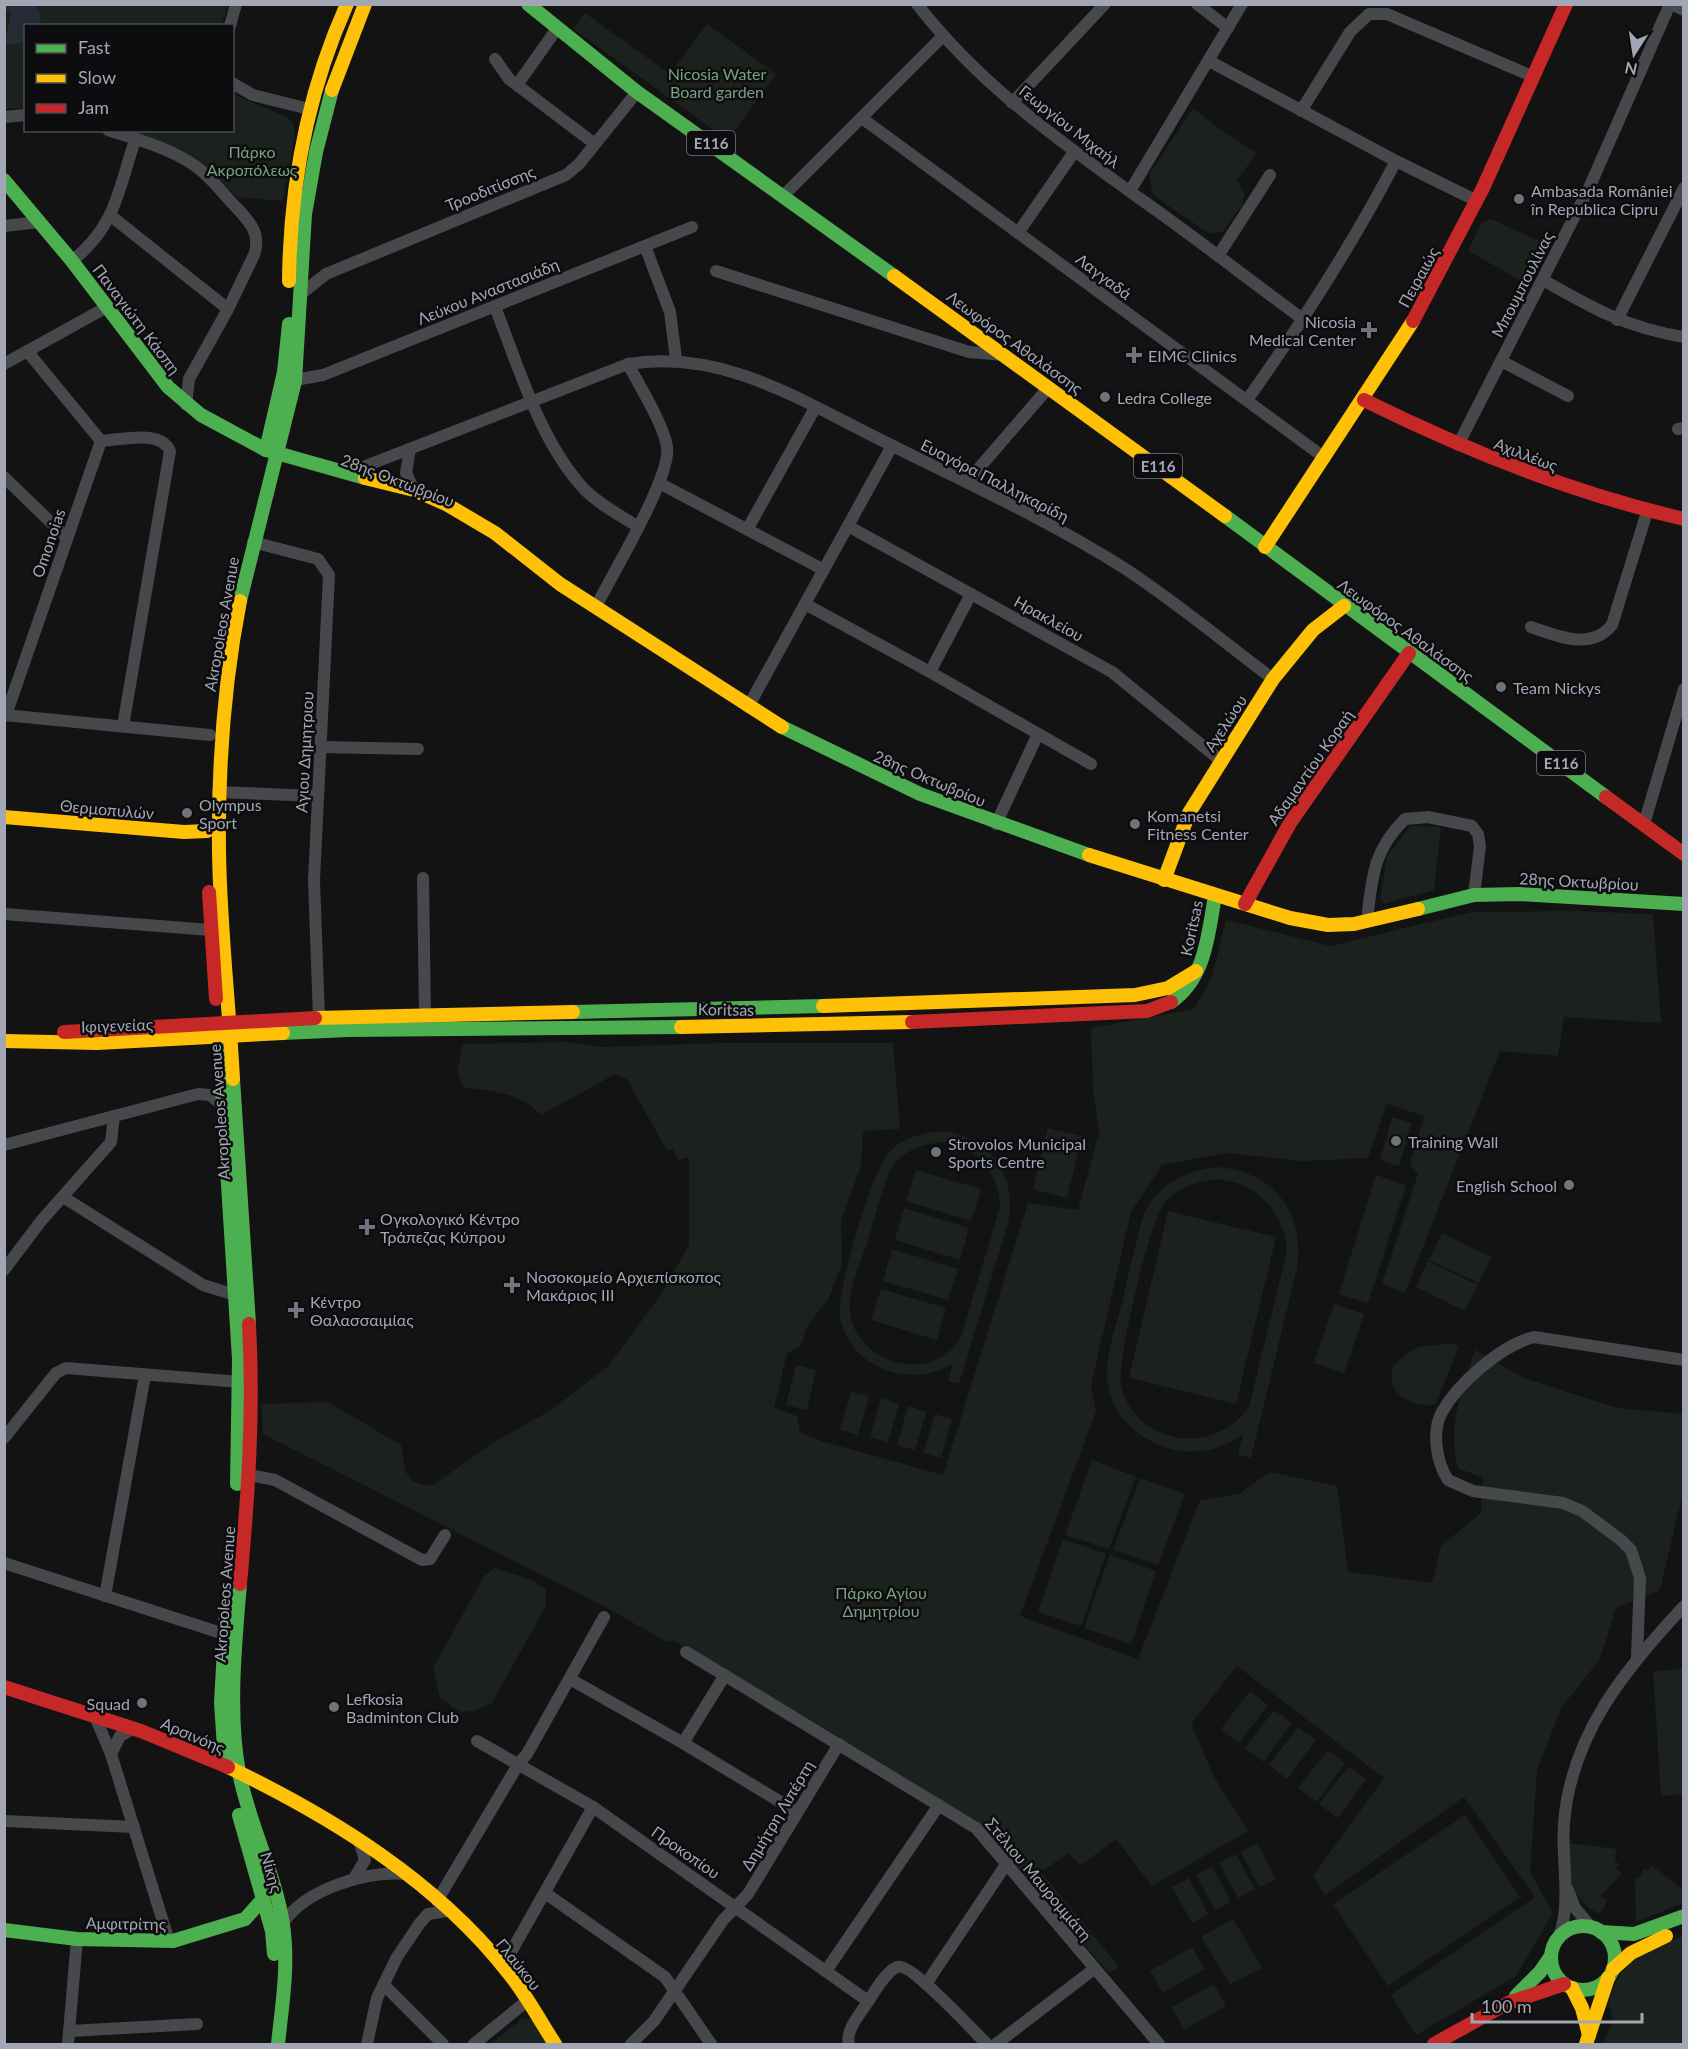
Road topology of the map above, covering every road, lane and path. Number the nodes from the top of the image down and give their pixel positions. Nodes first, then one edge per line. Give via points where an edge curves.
1 (236, 4) edge
2 (347, 4) edge
3 (365, 4) edge
4 (513, 4) edge
5 (528, 4) edge
6 (917, 4) edge
7 (1197, 4) edge
8 (1242, 4) edge
9 (1566, 4) edge
10 (1670, 4) edge
11 (1104, 5) edge
12 (1683, 10) edge
13 (231, 24) edge
14 (1228, 28) junction
15 (556, 30) junction
16 (942, 37) junction
17 (495, 59) dead end
18 (1209, 61) junction
19 (1534, 77) junction
20 (234, 84) edge
21 (517, 85) junction
22 (637, 92) junction
23 (1012, 103) junction
24 (309, 109) junction
25 (1301, 111) junction
26 (24, 116) edge
27 (4, 117) edge
28 (863, 119) junction
29 (113, 132) edge
30 (135, 141) junction
31 (595, 144) junction
32 (1074, 152) junction
33 (1396, 162) junction
34 (1270, 175) dead end
35 (4, 180) edge
36 (1683, 188) edge
37 (1130, 192) junction
38 (784, 195) junction
39 (1477, 201) junction
40 (111, 216) junction
41 (39, 222) junction
42 (4, 226) edge
43 (692, 227) dead end
44 (1018, 233) junction
45 (645, 246) junction
46 (1218, 256) junction
47 (72, 261) junction
48 (301, 262) junction
49 (716, 271) dead end
50 (326, 274) junction
51 (1544, 280) junction
52 (302, 294) junction
53 (107, 307) junction
54 (495, 307) junction
55 (228, 309) junction
56 (1304, 320) junction
57 (1617, 320) junction
58 (1683, 337) edge
59 (27, 351) junction
60 (1005, 355) junction
61 (676, 359) junction
62 (1500, 361) junction
63 (4, 364) edge
64 (628, 364) junction
65 (295, 380) junction
66 (1049, 387) junction
67 (1568, 396) dead end
68 (532, 400) junction
69 (1247, 400) junction
70 (1364, 400) junction
71 (186, 405) junction
72 (815, 408) junction
73 (101, 441) junction
74 (1458, 445) junction
75 (892, 446) junction
76 (410, 449) junction
77 (272, 452) junction
78 (1325, 458) junction
79 (324, 468) junction
80 (350, 472) junction
81 (4, 477) edge
82 (967, 482) junction
83 (659, 483) junction
84 (414, 490) junction
85 (1647, 512) junction
86 (1683, 519) edge
87 (637, 526) junction
88 (848, 526) junction
89 (748, 528) junction
90 (67, 538) junction
91 (253, 542) junction
92 (1265, 547) junction
93 (523, 557) junction
94 (824, 570) junction
95 (971, 594) junction
96 (805, 604) junction
97 (1344, 606) junction
98 (596, 607) junction
99 (1531, 627) dead end
100 (1409, 653) junction
101 (930, 672) junction
102 (1273, 679) junction
103 (1683, 689) edge
104 (748, 707) junction
105 (5, 715) edge
106 (123, 726) junction
107 (1038, 734) junction
108 (210, 735) junction
109 (321, 747) junction
110 (418, 749) dead end
111 (1220, 760) junction
112 (1091, 764) dead end
113 (218, 792) junction
114 (317, 795) junction
115 (4, 817) edge
116 (996, 824) junction
117 (1644, 824) junction
118 (207, 831) junction
119 (1683, 854) edge
120 (423, 878) dead end
121 (1164, 880) junction
122 (1474, 895) junction
123 (1215, 896) junction
124 (1245, 904) junction
125 (1683, 904) edge
126 (4, 914) edge
127 (1367, 920) junction
128 (211, 930) junction
129 (1200, 968) junction
130 (425, 1016) junction
131 (319, 1018) junction
132 (224, 1029) junction
133 (4, 1040) edge
134 (220, 1104) junction
135 (114, 1116) junction
136 (4, 1145) edge
137 (63, 1197) junction
138 (8, 1256) edge
139 (4, 1270) edge
140 (235, 1295) junction
141 (1683, 1360) edge
142 (145, 1375) junction
143 (240, 1382) junction
144 (4, 1438) edge
145 (250, 1475) junction
146 (445, 1535) dead end
147 (4, 1563) edge
148 (105, 1596) junction
149 (1683, 1606) edge
150 (604, 1617) dead end
151 (224, 1634) junction
152 (686, 1652) dead end
153 (1637, 1657) junction
154 (725, 1675) junction
155 (570, 1679) junction
156 (4, 1687) edge
157 (93, 1712) junction
158 (135, 1728) junction
159 (222, 1730) junction
160 (477, 1741) dead end
161 (683, 1743) junction
162 (839, 1744) junction
163 (182, 1749) junction
164 (111, 1754) junction
165 (519, 1763) junction
166 (226, 1767) junction
167 (240, 1773) junction
168 (276, 1792) junction
169 (939, 1805) junction
170 (593, 1807) junction
171 (250, 1810) junction
172 (797, 1812) junction
173 (4, 1821) edge
174 (134, 1827) junction
175 (359, 1839) junction
176 (1007, 1863) junction
177 (408, 1874) junction
178 (1564, 1875) junction
179 (353, 1880) junction
180 (425, 1889) junction
181 (545, 1893) junction
182 (269, 1897) junction
183 (436, 1901) junction
184 (301, 1902) junction
185 (735, 1906) junction
186 (447, 1911) junction
187 (1683, 1916) edge
188 (245, 1919) junction
189 (420, 1923) junction
190 (277, 1927) junction
191 (1596, 1929) junction
192 (1683, 1929) edge
193 (4, 1930) edge
194 (1559, 1937) junction
195 (77, 1939) junction
196 (169, 1941) junction
197 (1551, 1956) junction
198 (503, 1966) junction
199 (1094, 1969) junction
200 (826, 1971) junction
201 (1610, 1974) junction
202 (926, 1984) junction
203 (384, 1985) junction
204 (1568, 1986) junction
205 (674, 1993) junction
206 (528, 2000) junction
207 (868, 2001) junction
208 (1508, 2003) junction
209 (196, 2024) dead end
210 (70, 2031) junction
211 (1588, 2040) edge
212 (848, 2043) edge
213 (68, 2044) edge
214 (278, 2044) edge
215 (367, 2044) edge
216 (443, 2044) edge
217 (474, 2044) edge
218 (555, 2044) edge
219 (631, 2044) edge
220 (711, 2044) edge
221 (987, 2044) edge
222 (996, 2044) edge
223 (1159, 2044) edge
224 (1434, 2044) edge

1 - 13 street
2 - 24 street via 327,49
3 - 48 street via 337,76 317,148
4 - 15 street, Λεωφόρος Αθαλάσσης / E116
5 - 15 street, Λεωφόρος Αθαλάσσης / E116
6 - 16 street, Γεωργίου Μιχαήλ
7 - 14 street
8 - 14 street
9 - 19 street, Πειραιώς
10 - 12 street
10 - 51 street, Μπουμπουλίνας via 1589,189
11 - 23 street
14 - 18 street
15 - 21 street
15 - 22 street, Λεωφόρος Αθαλάσσης / E116
16 - 23 street, Γεωργίου Μιχαήλ
16 - 28 street
17 - 21 street
18 - 25 street
18 - 37 street
19 - 25 street via 1387,14 1369,14 1350,32
19 - 39 street, Πειραιώς
20 - 24 street via 253,95
21 - 31 street
22 - 31 street, Τροοδιτίσσης
22 - 38 street, Λεωφόρος Αθαλάσσης / E116
23 - 32 street, Γεωργίου Μιχαήλ
24 - 77 street via 291,208 289,323
25 - 33 street
26 - 27 street
28 - 38 street
28 - 44 street, Λαγγαδά
29 - 30 street
30 - 40 street
30 - 55 street via 195,166 249,220 256,232 257,247
31 - 50 street, Τροοδιτίσσης via 579,164 559,178
32 - 37 street, Γεωργίου Μιχαήλ
32 - 44 street
33 - 39 street
33 - 56 street
34 - 46 street
35 - 41 street, Παναγιώτη Κάσπη
36 - 57 street
37 - 46 street, Γεωργίου Μιχαήλ
38 - 60 street, Λεωφόρος Αθαλάσσης / E116
39 - 70 street, Πειραιώς via 1428,295
40 - 47 street via 92,245
40 - 55 street
41 - 42 street
41 - 47 street, Παναγιώτη Κάσπη
43 - 45 street, Λεύκου Αναστασιάδη
44 - 69 street, Λαγγαδά
45 - 54 street, Λεύκου Αναστασιάδη
45 - 61 street via 670,312
46 - 56 street, Γεωργίου Μιχαήλ
47 - 53 street, Παναγιώτη Κάσπη
48 - 50 street via 309,270
48 - 52 street
49 - 60 street via 969,352
50 - 52 street, Τροοδιτίσσης
51 - 57 street
51 - 62 street, Μπουμπουλίνας
52 - 65 street
53 - 59 street
53 - 71 street, Παναγιώτη Κάσπη
54 - 65 street, Λεύκου Αναστασιάδη via 317,377
54 - 68 street
55 - 71 street via 189,379
56 - 69 street
57 - 58 street
59 - 63 street
59 - 73 street
60 - 66 street, Λεωφόρος Αθαλάσσης / E116
61 - 64 street, Ευαγόρα Παλληκαρίδη
61 - 72 street, Ευαγόρα Παλληκαρίδη via 739,372
62 - 67 street
62 - 74 street, Μπουμπουλίνας
64 - 68 street, Ευαγόρα Παλληκαρίδη
64 - 83 street via 666,440 668,461
65 - 77 street
66 - 82 street
66 - 92 street, Λεωφόρος Αθαλάσσης / E116
68 - 76 street, Ευαγόρα Παλληκαρίδη
68 - 87 street via 553,445 585,489
69 - 78 street, Λαγγαδά
70 - 74 street, Αχιλλέως
70 - 78 street, Πειραιώς
71 - 77 street, Παναγιώτη Κάσπη
72 - 75 street, Ευαγόρα Παλληκαρίδη
72 - 89 street
73 - 90 street, Omonoias
73 - 106 street via 153,438 168,446 170,456
74 - 85 street, Αχιλλέως via 1583,493
75 - 82 street, Ευαγόρα Παλληκαρίδη
75 - 88 street
76 - 80 street, Ευαγόρα Παλληκαρίδη
76 - 84 street via 405,473
77 - 79 street, 28ης Οκτωβρίου
77 - 91 street, Akropoleos Avenue
77 - 108 street, Akropoleos Avenue via 234,582
78 - 92 street, Πειραιώς
79 - 80 street, 28ης Οκτωβρίου
79 - 93 street, 28ης Οκτωβρίου via 346,480 438,512
80 - 84 street, 28ης Οκτωβρίου
81 - 90 street
82 - 102 street, Ευαγόρα Παλληκαρίδη via 1122,567
83 - 87 street
83 - 89 street
84 - 93 street, 28ης Οκτωβρίου via 469,517
85 - 86 street, Αχιλλέως
85 - 99 street via 1612,625 1605,634 1593,640 1566,639
87 - 98 street
88 - 94 street
88 - 95 street, Ηρακλείου
89 - 94 street
90 - 105 street, Omonoias
91 - 109 street, Αγιου Δημητριου via 318,559 329,575
91 - 113 street, Akropoleos Avenue via 228,669
92 - 97 street, Λεωφόρος Αθαλάσσης / E116
93 - 98 street, 28ης Οκτωβρίου
94 - 96 street
95 - 101 street
95 - 111 street, Ηρακλείου via 1112,672
96 - 101 street
96 - 104 street
97 - 100 street, Λεωφόρος Αθαλάσσης / E116
97 - 102 street, Αχελώου via 1313,630
98 - 104 street, 28ης Οκτωβρίου
100 - 117 street, Λεωφόρος Αθαλάσσης / E116
100 - 124 street, Αδαμαντίου Κοραή via 1290,823
101 - 107 street
102 - 111 street, Αχελώου
103 - 117 street
104 - 116 street, 28ης Οκτωβρίου via 798,737 867,770
105 - 106 street
106 - 108 street
107 - 112 street
107 - 116 street
108 - 118 street, Akropoleos Avenue
109 - 110 street
109 - 114 street, Αγιου Δημητριου
111 - 121 street, Αχελώου via 1190,813
113 - 114 street
113 - 132 street, Akropoleos Avenue
114 - 131 street, Αγιου Δημητριου via 314,880
115 - 118 street, Θερμοπυλών
116 - 121 street, 28ης Οκτωβρίου
117 - 119 street, Λεωφόρος Αθαλάσσης / E116
118 - 128 street, Akropoleos Avenue
120 - 130 street
121 - 123 street, 28ης Οκτωβρίου
122 - 125 street, 28ης Οκτωβρίου
122 - 127 street, 28ης Οκτωβρίου
122 - 127 street via 1480,846 1479,834 1472,826 1428,817 1405,819 1389,835 1378,855
123 - 124 street, 28ης Οκτωβρίου
123 - 129 street, Koritsas
124 - 127 street, 28ης Οκτωβρίου via 1328,925
126 - 128 street
128 - 132 street, Akropoleos Avenue
129 - 130 street, Koritsas via 1175,986 1135,995 633,1006
129 - 132 street, Koritsas via 1188,991 1172,1004 1125,1014 817,1026
130 - 131 street, Koritsas
131 - 132 street, Koritsas
132 - 133 street, Ιφιγενείας via 69,1032
132 - 134 street, Akropoleos Avenue
132 - 145 street, Akropoleos Avenue via 251,1332
134 - 135 street via 210,1095 198,1094
134 - 140 street, Akropoleos Avenue
135 - 136 street
135 - 137 street via 111,1142
137 - 138 street
137 - 140 street via 203,1285
138 - 139 street
140 - 143 street, Akropoleos Avenue
141 - 153 street via 1534,1337 1525,1339 1492,1358 1454,1397 1439,1420 1438,1458 1448,1480 1473,1491 1573,1506 1631,1550 1640,1578
142 - 143 street
142 - 144 street via 66,1368 56,1373
142 - 148 street
143 - 151 street, Akropoleos Avenue
145 - 146 street via 275,1480 347,1523 422,1560 430,1559
145 - 167 street, Akropoleos Avenue via 234,1704
147 - 148 street
148 - 151 street
149 - 153 street
150 - 155 street
151 - 159 street, Akropoleos Avenue
152 - 154 street, Στέλιου Μαυρομμάτη
153 - 178 street via 1597,1715 1571,1776 1564,1824
154 - 161 street
154 - 162 street, Στέλιου Μαυρομμάτη
155 - 161 street
155 - 165 street via 528,1754
156 - 157 street, Αρσινόης
157 - 158 street, Αρσινόης
157 - 164 street
158 - 163 street, Αρσινόης
158 - 164 street via 120,1736
159 - 163 street via 210,1744
159 - 166 street, Akropoleos Avenue
160 - 165 street, Προκοπίου
161 - 172 street
162 - 169 street, Στέλιου Μαυρομμάτη
162 - 172 street, Δημήτρη Λιπέρτη
163 - 166 street, Αρσινόης
164 - 174 street
165 - 170 street, Προκοπίου
165 - 183 street
166 - 167 street, Αρσινόης
166 - 182 street, Νίκης
167 - 168 street, Αρσινόης
167 - 171 street, Νίκης
168 - 171 street via 260,1797
168 - 175 street, Αρσινόης
169 - 176 street, Στέλιου Μαυρομμάτη via 976,1828
169 - 200 street
170 - 181 street
170 - 185 street, Προκοπίου
171 - 182 street, Νίκης
172 - 185 street, Δημήτρη Λιπέρτη via 748,1894
173 - 174 street
174 - 196 street
175 - 177 street
175 - 179 street via 365,1860
176 - 199 street, Στέλιου Μαυρομμάτη
176 - 202 street
177 - 179 street via 384,1873
177 - 180 street, Γλαύκου
178 - 191 street via 1575,1908
178 - 194 street via 1565,1912
179 - 184 street
180 - 183 street, Γλαύκου
180 - 189 street
181 - 198 street
181 - 205 street via 665,1977
182 - 184 street
182 - 188 street
182 - 190 street, Νίκης
183 - 186 street, Γλαύκου
184 - 190 street
185 - 200 street, Προκοπίου
185 - 205 street, Δημήτρη Λιπέρτη
186 - 189 street via 431,1913
186 - 198 street, Γλαύκου
187 - 191 street via 1634,1935
188 - 190 street
188 - 196 street, Αμφιτρίτης
189 - 203 street
190 - 214 street, Νίκης via 277,1972 283,1987
191 - 194 street via 1573,1928
191 - 201 street via 1609,1940 1614,1951
192 - 201 street via 1641,1947
193 - 195 street, Αμφιτρίτης
194 - 197 street
195 - 196 street, Αμφιτρίτης
195 - 210 street
197 - 204 street via 1555,1974
197 - 208 street
198 - 206 street, Γλαύκου
199 - 222 street
199 - 223 street, Στέλιου Μαυρομμάτη
200 - 207 street, Προκοπίου
201 - 204 street via 1593,1989
201 - 211 street
202 - 207 street via 910,1970 897,1967
202 - 221 street
203 - 215 street via 377,1998
203 - 216 street
204 - 208 street
204 - 211 street via 1582,2008
205 - 219 street, Δημήτρη Λιπέρτη
205 - 220 street
206 - 217 street
206 - 218 street, Γλαύκου
207 - 212 street via 851,2028
208 - 224 street
209 - 210 street
210 - 213 street

